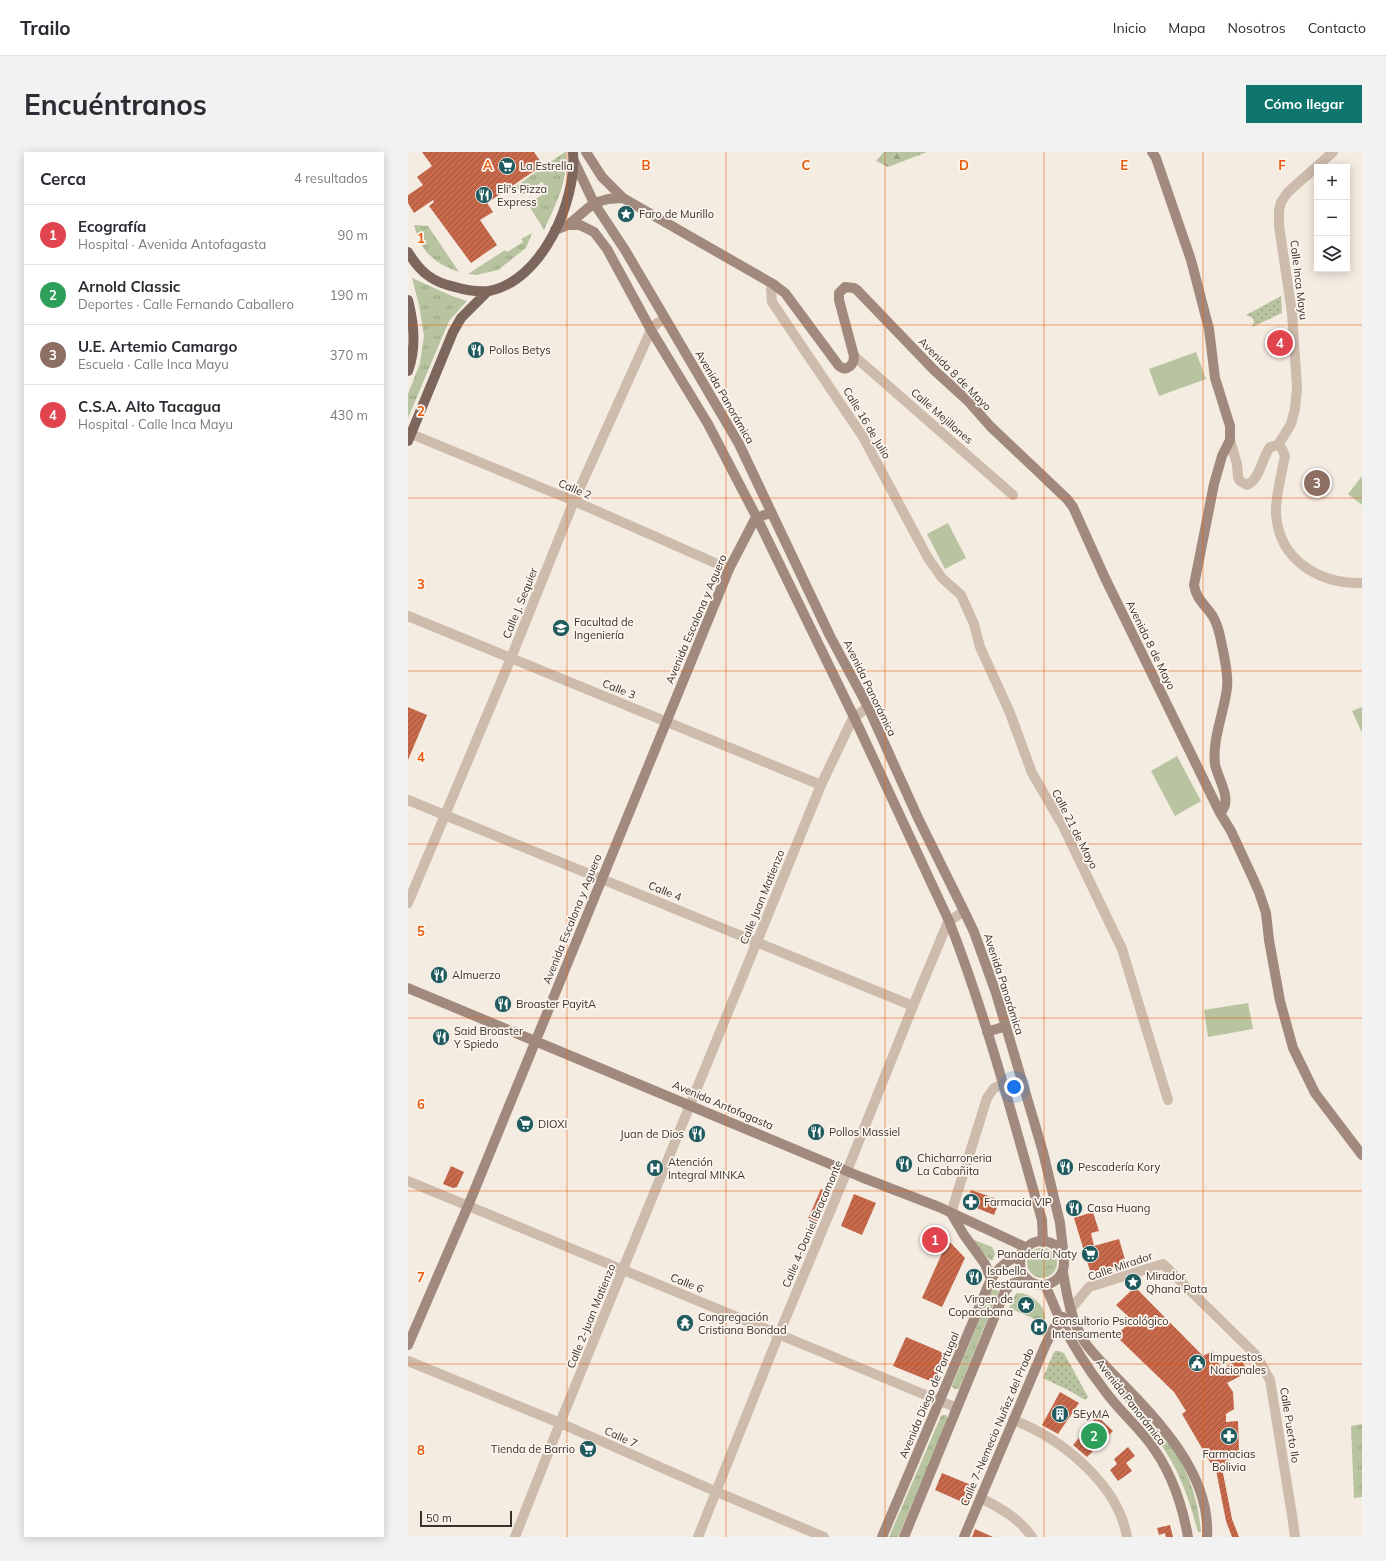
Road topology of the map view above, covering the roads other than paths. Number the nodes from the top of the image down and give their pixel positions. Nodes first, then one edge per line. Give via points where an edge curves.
1 (586, 152) edge
2 (1152, 152) edge
3 (1333, 152) edge
4 (574, 157) edge
5 (623, 198) junction
6 (594, 203) junction
7 (568, 225) junction
8 (555, 230) junction
9 (408, 252) edge
10 (408, 262) edge
11 (422, 271) junction
12 (773, 284) junction
13 (488, 291) junction
14 (408, 300) edge
15 (664, 319) junction
16 (651, 330) junction
17 (854, 356) junction
18 (408, 371) edge
19 (410, 438) edge
20 (1230, 440) junction
21 (1278, 445) junction
22 (1013, 495) dead end
23 (574, 501) junction
24 (771, 512) junction
25 (757, 518) junction
26 (729, 569) junction
27 (942, 578) joint
28 (1362, 583) edge
29 (408, 616) edge
30 (511, 658) junction
31 (868, 707) junction
32 (854, 717) junction
33 (666, 722) junction
34 (821, 785) junction
35 (408, 800) edge
36 (1220, 813) junction
37 (444, 814) junction
38 (601, 878) junction
39 (408, 903) edge
40 (964, 911) junction
41 (949, 921) junction
42 (757, 942) junction
43 (408, 988) edge
44 (913, 1006) junction
45 (1006, 1026) junction
46 (987, 1032) junction
47 (536, 1042) junction
48 (1003, 1084) junction
49 (1168, 1100) dead end
50 (690, 1105) junction
51 (1362, 1155) edge
52 (847, 1170) junction
53 (408, 1181) edge
54 (468, 1206) junction
55 (951, 1213) junction
56 (1043, 1242) junction
57 (1025, 1251) junction
58 (1064, 1258) junction
59 (1163, 1264) joint
60 (623, 1270) junction
61 (1063, 1272) junction
62 (991, 1279) junction
63 (1027, 1279) junction
64 (1045, 1285) junction
65 (1070, 1310) junction
66 (1060, 1321) junction
67 (779, 1334) junction
68 (408, 1346) edge
69 (408, 1361) edge
70 (940, 1401) junction
71 (957, 1408) junction
72 (1013, 1420) junction
73 (560, 1423) junction
74 (717, 1492) junction
75 (981, 1498) junction
76 (515, 1537) edge
77 (698, 1537) edge
78 (824, 1537) edge
79 (882, 1537) edge
80 (904, 1537) edge
81 (964, 1537) edge
82 (1032, 1537) edge
83 (1127, 1537) edge
84 (1188, 1537) edge
85 (1207, 1537) edge
86 (1295, 1537) edge

1 - 5 street via 602,177
2 - 20 street via 1191,260 1208,329 1215,378 1230,426
3 - 21 street, Calle Inca Mayu via 1288,192 1279,210 1279,226 1292,312 1297,387 1291,424
4 - 6 street, Avenida Panorámica
4 - 8 main road via 571,186
5 - 6 street via 608,198
5 - 12 street
6 - 7 street
6 - 15 street, Avenida Panorámica
7 - 8 street
7 - 16 street via 580,225 594,232 607,249
8 - 13 main road via 538,260 524,273 508,284
9 - 11 main road
10 - 11 street
11 - 13 main road via 440,284
12 - 17 street via 785,293 839,366 848,368
12 - 27 street, Calle 16 de Julio via 772,302 863,437 928,558
13 - 19 main road via 461,318 453,332
14 - 18 main road via 413,322 413,345
15 - 16 street, Calle J. Sequier
15 - 24 street, Avenida Panorámica via 739,444
16 - 23 street, Calle J. Sequier
16 - 25 street via 708,424
17 - 22 street, Calle Mejillones
17 - 36 street, Avenida 8 de Mayo via 839,300 839,293 845,287 857,290 990,426 1067,499
19 - 23 street, Calle 2
20 - 21 street, Calle Inca Mayu via 1238,477 1240,482 1247,484 1254,481 1270,447
20 - 36 street via 1222,456 1214,484 1194,585 1198,598 1217,624 1225,664 1227,686 1215,750 1215,765 1225,798 1225,807
21 - 28 street via 1285,456 1276,512 1278,526 1291,553 1313,573 1348,583
23 - 26 street, Calle 2
23 - 30 street, Calle J. Sequier
24 - 25 street
24 - 31 street, Avenida Panorámica via 830,636
25 - 26 street, Avenida Escalona y Aguero
25 - 32 street
26 - 33 street, Avenida Escalona y Aguero
27 - 49 street, Calle 21 de Mayo via 961,595 974,624 980,647 1010,712 1032,773 1063,826 1122,949
29 - 30 street, Calle 3
30 - 33 street, Calle 3
30 - 37 street, Calle J. Sequier
31 - 32 street, Calle Juan Matienzo
31 - 40 street, Avenida Panorámica via 918,818
32 - 34 street, Calle Juan Matienzo
32 - 41 street
33 - 34 street, Calle 3
33 - 38 street, Avenida Escalona y Aguero
34 - 42 street, Calle Juan Matienzo
35 - 37 street, Calle 4
36 - 51 street via 1251,874 1266,913 1280,1000 1293,1048 1315,1093
37 - 38 street, Calle 4
37 - 39 street, Calle J. Sequier
38 - 42 street, Calle 4
38 - 47 street, Avenida Escalona y Aguero
40 - 41 street
40 - 45 street, Avenida Panorámica via 974,932
41 - 44 street, Calle 4-Daniel Bracamonte
41 - 46 street
42 - 44 street, Calle 4
42 - 50 street, Calle Juan Matienzo
43 - 47 street, Avenida Antofagasta
44 - 52 street, Calle 4-Daniel Bracamonte
45 - 46 street
45 - 58 street, Avenida Panorámica via 1043,1152 1060,1223
46 - 48 street
47 - 50 street, Avenida Antofagasta
47 - 54 street, Avenida Escalona y Aguero
48 - 55 street via 994,1088 987,1098
48 - 56 street via 1043,1223
50 - 52 street, Avenida Antofagasta
50 - 60 street, Calle 2-Juan Matienzo
52 - 55 street, Avenida Antofagasta
52 - 67 street, Calle 4-Daniel Bracamonte
53 - 54 street, Calle 6
54 - 60 street, Calle 6
54 - 68 street, Avenida Escalona y Aguero
55 - 57 street, Avenida Antofagasta
55 - 62 street via 985,1264
56 - 57 street via 1031,1245
56 - 58 street via 1056,1246
57 - 62 street, Avenida Diego de Portugal via 1007,1260
57 - 63 street via 1021,1267
58 - 61 street
59 - 65 street, Calle Mirador via 1089,1287
59 - 86 street, Calle Puerto Ilo via 1257,1356 1270,1380
60 - 67 street, Calle 6
60 - 73 street, Calle 2-Juan Matienzo
61 - 64 street via 1052,1283
61 - 65 street, Avenida Panorámica
62 - 70 street, Avenida Diego de Portugal
63 - 64 street via 1035,1284
63 - 71 street via 1011,1284 1005,1291
64 - 66 street, Avenida Panorámica
65 - 66 street, Calle 7-Nemecio Nuñez del Prado
65 - 85 street, Avenida Panorámica via 1085,1342 1157,1421 1188,1466 1202,1497
66 - 72 street, Calle 7-Nemecio Nuñez del Prado via 1048,1339
66 - 84 street, Avenida Panorámica via 1076,1350 1105,1392 1142,1433 1162,1461 1178,1497
67 - 70 street, Calle 6
67 - 74 street, Calle 4-Daniel Bracamonte
69 - 73 street, Calle 7
70 - 71 street, Calle 6
70 - 79 street, Avenida Diego de Portugal
71 - 80 street
72 - 75 street, Calle 7-Nemecio Nuñez del Prado
72 - 83 street via 1054,1439 1089,1471 1114,1504
73 - 74 street, Calle 7
73 - 76 street, Calle 2-Juan Matienzo
74 - 77 street, Calle 4-Daniel Bracamonte
74 - 78 street, Calle 7
75 - 81 street, Calle 7-Nemecio Nuñez del Prado
75 - 82 street via 1011,1515

